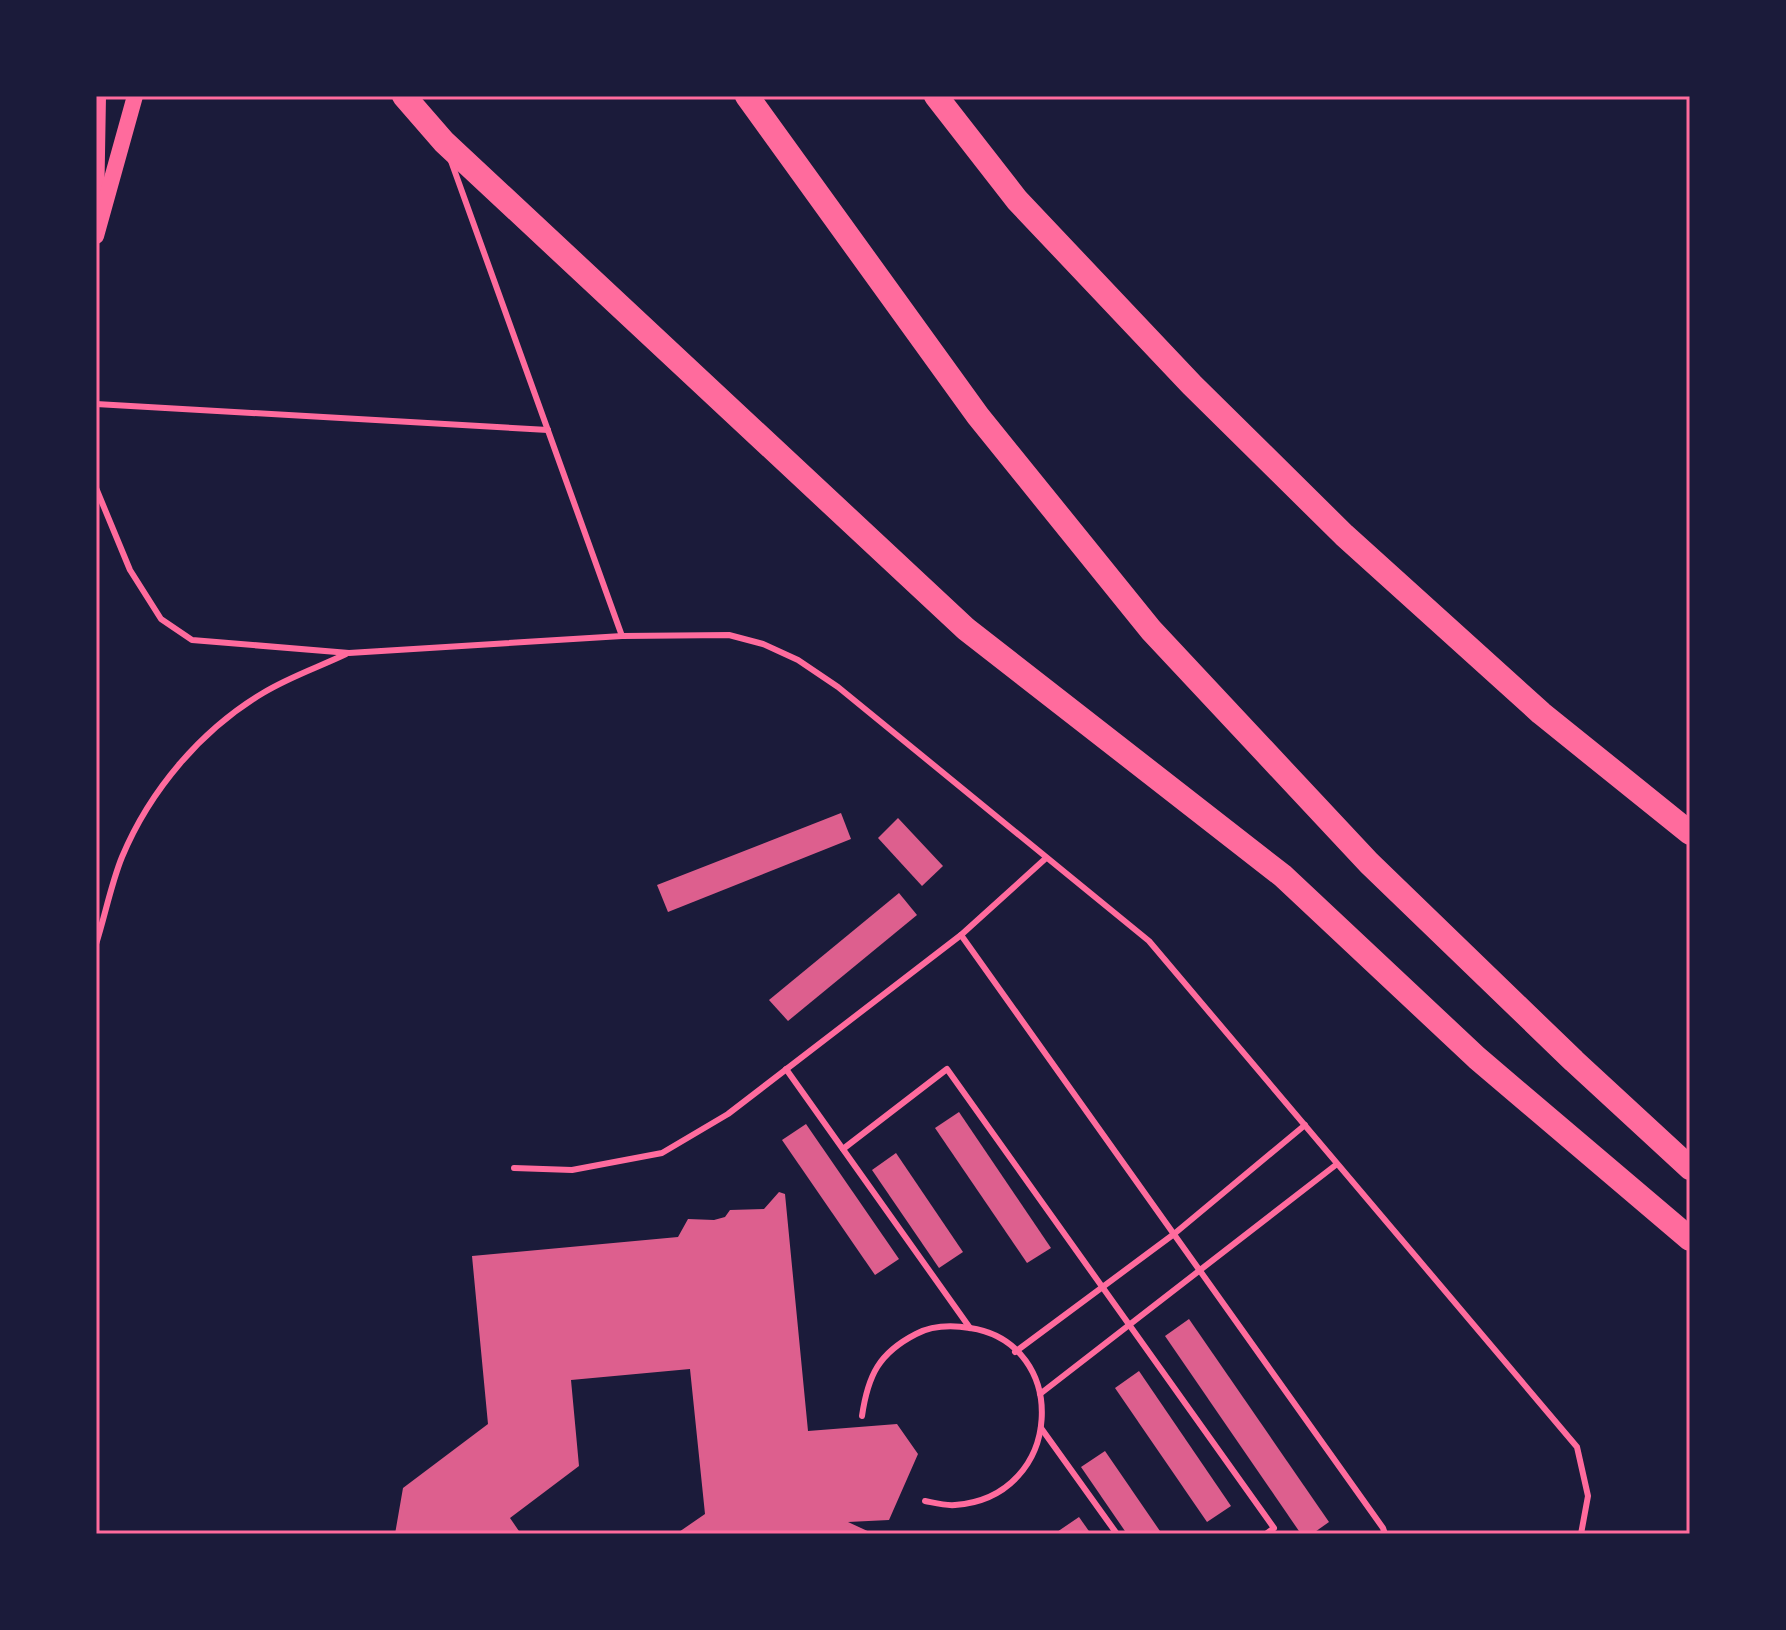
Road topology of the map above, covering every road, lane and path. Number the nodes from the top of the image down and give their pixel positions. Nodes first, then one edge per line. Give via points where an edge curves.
1 (98, 96) edge
2 (135, 96) edge
3 (404, 96) edge
4 (747, 96) edge
5 (936, 96) edge
6 (950, 96) edge
7 (444, 142) junction
8 (1017, 200) junction
9 (96, 237) edge
10 (96, 404) edge
11 (548, 430) junction
12 (96, 488) edge
13 (622, 636) junction
14 (349, 653) junction
15 (1541, 713) junction
16 (1690, 818) edge
17 (1690, 833) edge
18 (1045, 859) junction
19 (961, 935) junction
20 (96, 944) edge
21 (786, 1069) junction
22 (1305, 1125) junction
23 (843, 1149) junction
24 (1337, 1164) junction
25 (514, 1168) dead end
26 (1690, 1168) edge
27 (1174, 1234) junction
28 (1690, 1239) edge
29 (1200, 1270) junction
30 (1103, 1288) junction
31 (1129, 1325) junction
32 (970, 1328) junction
33 (1015, 1352) junction
34 (1040, 1394) junction
35 (862, 1416) dead end
36 (1041, 1428) junction
37 (925, 1501) dead end
38 (1117, 1534) edge
39 (1266, 1534) edge
40 (1385, 1534) edge
41 (1581, 1534) edge

1 - 9 main road
2 - 9 main road
3 - 7 highway
4 - 26 highway via 978,416 1151,630 1369,863
5 - 8 highway
6 - 8 main road
7 - 11 lane
7 - 28 highway via 966,629 1283,876 1477,1058
8 - 15 highway via 1344,535
10 - 11 lane
11 - 13 lane
12 - 14 lane via 130,570 161,619 192,640
13 - 14 lane
13 - 18 lane via 729,635 798,660 838,687
14 - 20 lane via 264,692 220,723 178,765 122,857
15 - 16 highway
15 - 17 highway
18 - 19 lane
18 - 22 lane via 1149,941
19 - 21 lane
19 - 27 lane
21 - 23 lane
21 - 25 lane via 728,1114 662,1153 572,1170
22 - 24 lane
22 - 27 lane
23 - 30 lane via 947,1069
23 - 32 lane
24 - 29 lane
24 - 41 lane via 1577,1447 1588,1496
27 - 29 lane
27 - 30 lane
29 - 31 lane
29 - 40 lane
30 - 31 lane
30 - 33 lane
31 - 34 lane
31 - 39 lane via 1274,1528
32 - 33 lane via 1005,1342
32 - 35 lane via 924,1329 899,1343 872,1375
33 - 34 lane
34 - 36 lane
36 - 37 lane via 1026,1468 1006,1489 953,1506
36 - 38 lane

